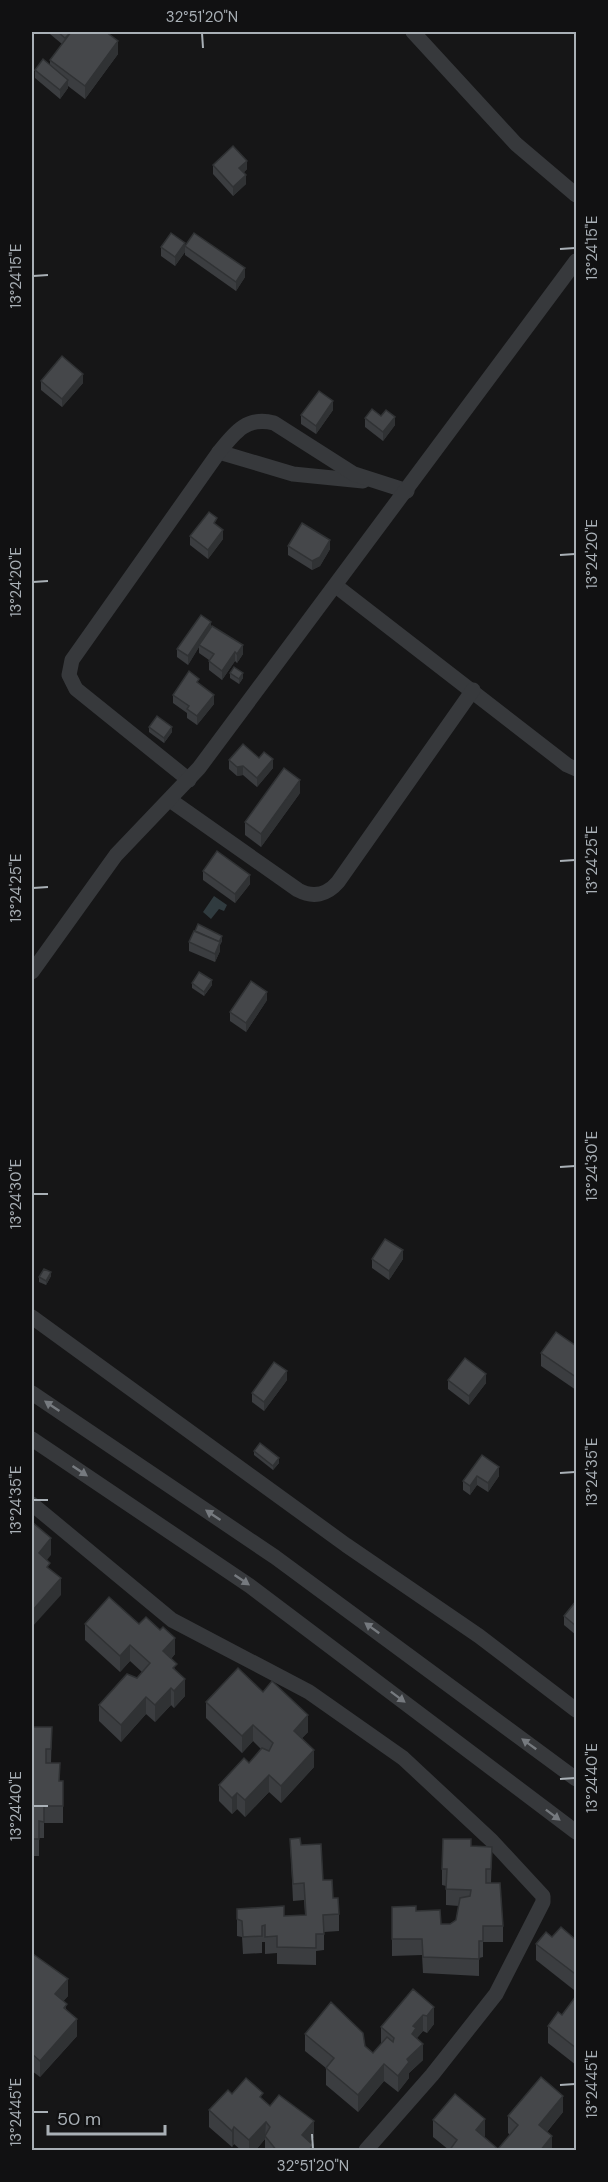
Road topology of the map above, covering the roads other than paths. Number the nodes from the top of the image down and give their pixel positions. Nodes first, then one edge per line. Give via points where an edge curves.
1 (413, 32) edge
2 (576, 195) edge
3 (576, 261) edge
4 (219, 452) junction
5 (369, 481) junction
6 (407, 491) junction
7 (336, 586) junction
8 (473, 690) junction
9 (576, 769) edge
10 (189, 780) junction
11 (170, 800) junction
12 (32, 972) edge
13 (32, 1317) edge
14 (32, 1393) edge
15 (32, 1439) edge
16 (32, 1504) edge
17 (576, 1710) edge
18 (576, 1779) edge
19 (576, 1832) edge
20 (366, 2151) edge

1 - 2 street via 516,144
3 - 6 street
4 - 5 street via 293,474
4 - 5 street via 244,425 266,421
4 - 10 street via 72,660 69,670 76,689
5 - 6 street
6 - 7 street
7 - 8 street
7 - 10 street
8 - 9 street
8 - 11 street via 338,882 322,894 298,890
10 - 11 street
11 - 12 street via 116,855
13 - 17 street via 346,1545 479,1636
18 -> 14 street via 275,1557
15 -> 19 street via 250,1586
16 - 20 street via 172,1620 309,1692 403,1758 492,1841 543,1896 495,1994

